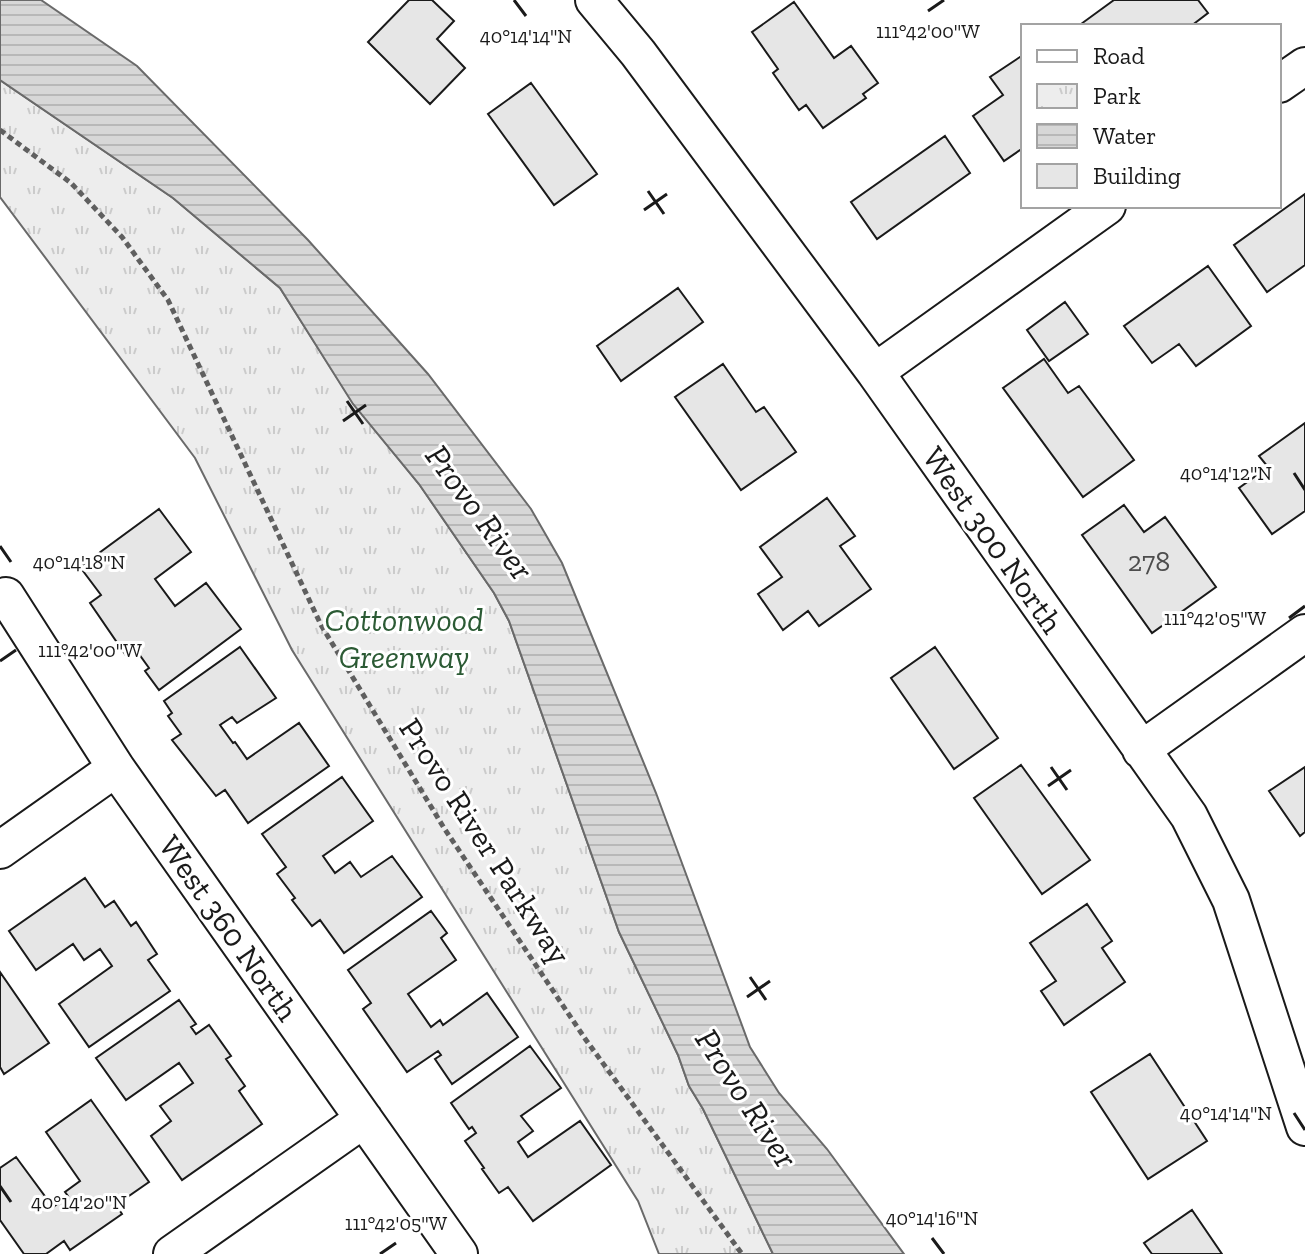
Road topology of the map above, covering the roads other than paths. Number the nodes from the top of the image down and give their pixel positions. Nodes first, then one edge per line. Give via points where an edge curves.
1 (594, 0) edge
2 (1305, 66) edge
3 (1281, 83) edge
4 (1104, 208) edge
5 (875, 372) junction
6 (6, 596) dead end
7 (1305, 633) edge
8 (1141, 750) junction
9 (116, 768) junction
10 (0, 850) edge
11 (364, 1119) junction
12 (1305, 1127) edge
13 (172, 1254) edge
14 (459, 1254) edge

1 - 5 street, West 300 North
2 - 3 street
4 - 5 street
5 - 8 street, West 300 North
6 - 9 street, West 360 North
7 - 8 street
8 - 12 street, West 300 North via 1189,816 1231,900
9 - 10 street
9 - 11 street, West 360 North
11 - 13 street
11 - 14 street, West 360 North

